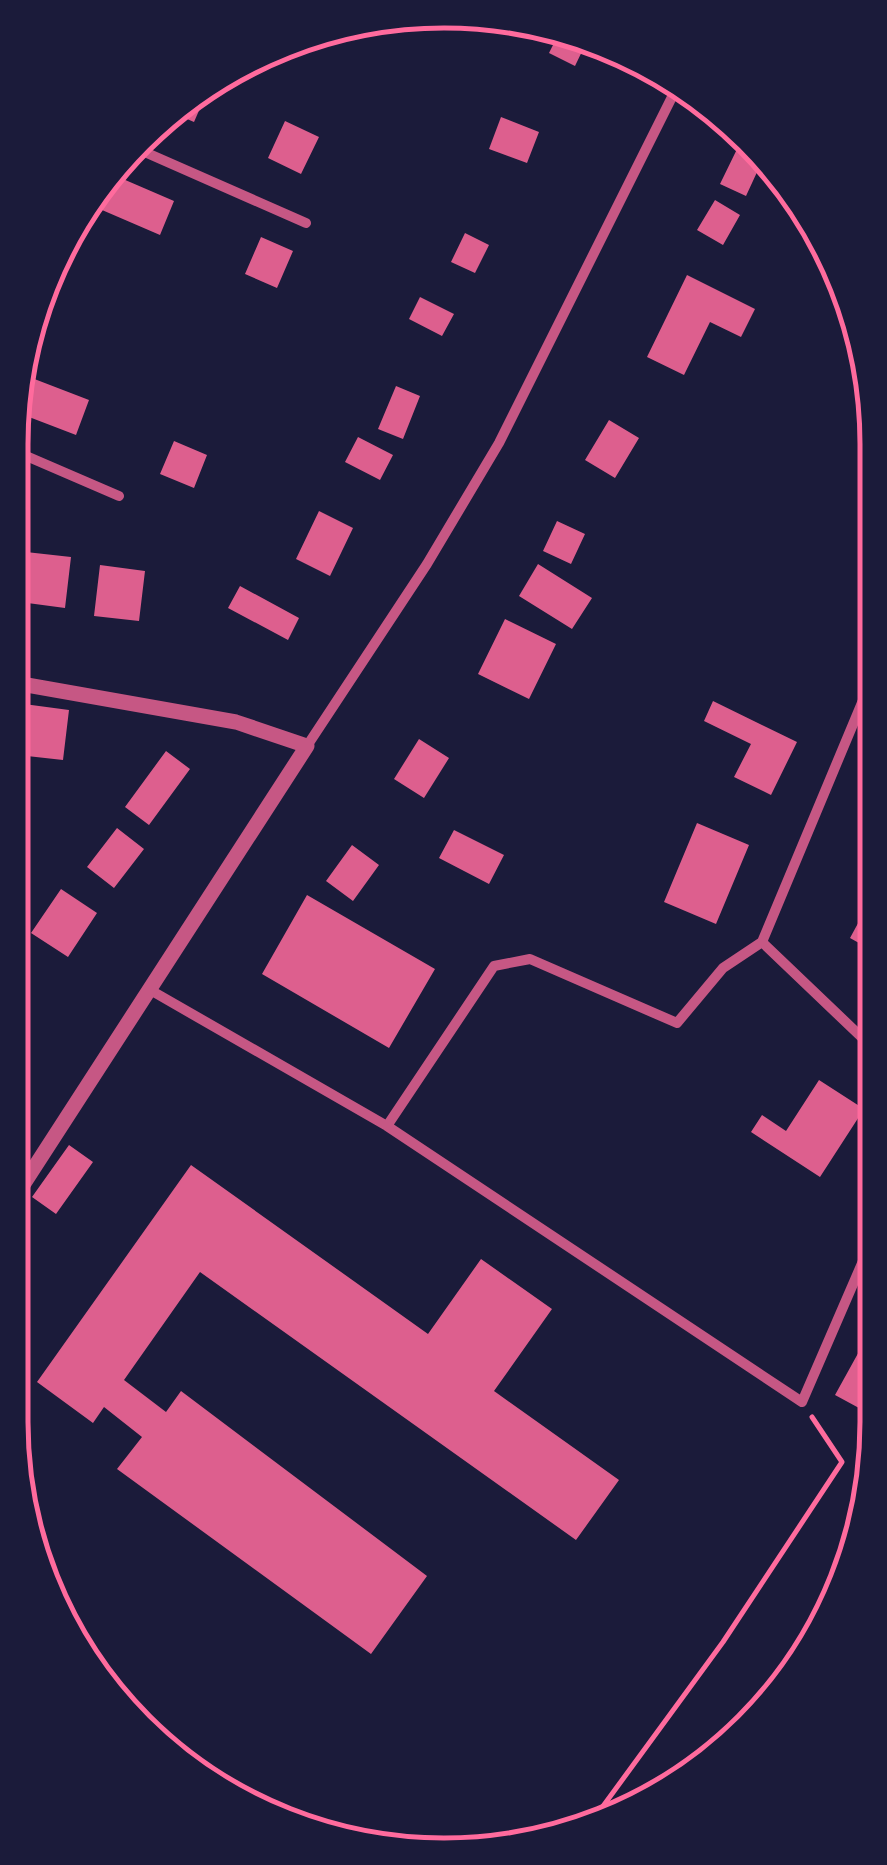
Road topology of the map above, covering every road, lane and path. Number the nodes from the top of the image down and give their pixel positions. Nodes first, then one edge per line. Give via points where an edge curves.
1 (672, 96) edge
2 (146, 153) edge
3 (306, 223) dead end
4 (28, 457) edge
5 (119, 496) dead end
6 (28, 685) edge
7 (860, 708) edge
8 (307, 746) junction
9 (762, 942) junction
10 (152, 991) junction
11 (860, 1036) edge
12 (387, 1126) junction
13 (28, 1178) edge
14 (860, 1268) edge
15 (802, 1402) junction
16 (603, 1806) edge

1 - 8 street via 499,443
2 - 3 street
4 - 5 street
6 - 8 street via 236,722
7 - 9 street
8 - 10 street
9 - 11 street
9 - 12 street via 723,968 677,1023 530,959 494,966
10 - 12 street
10 - 13 street
12 - 15 street
14 - 15 street
15 - 16 path via 842,1462

